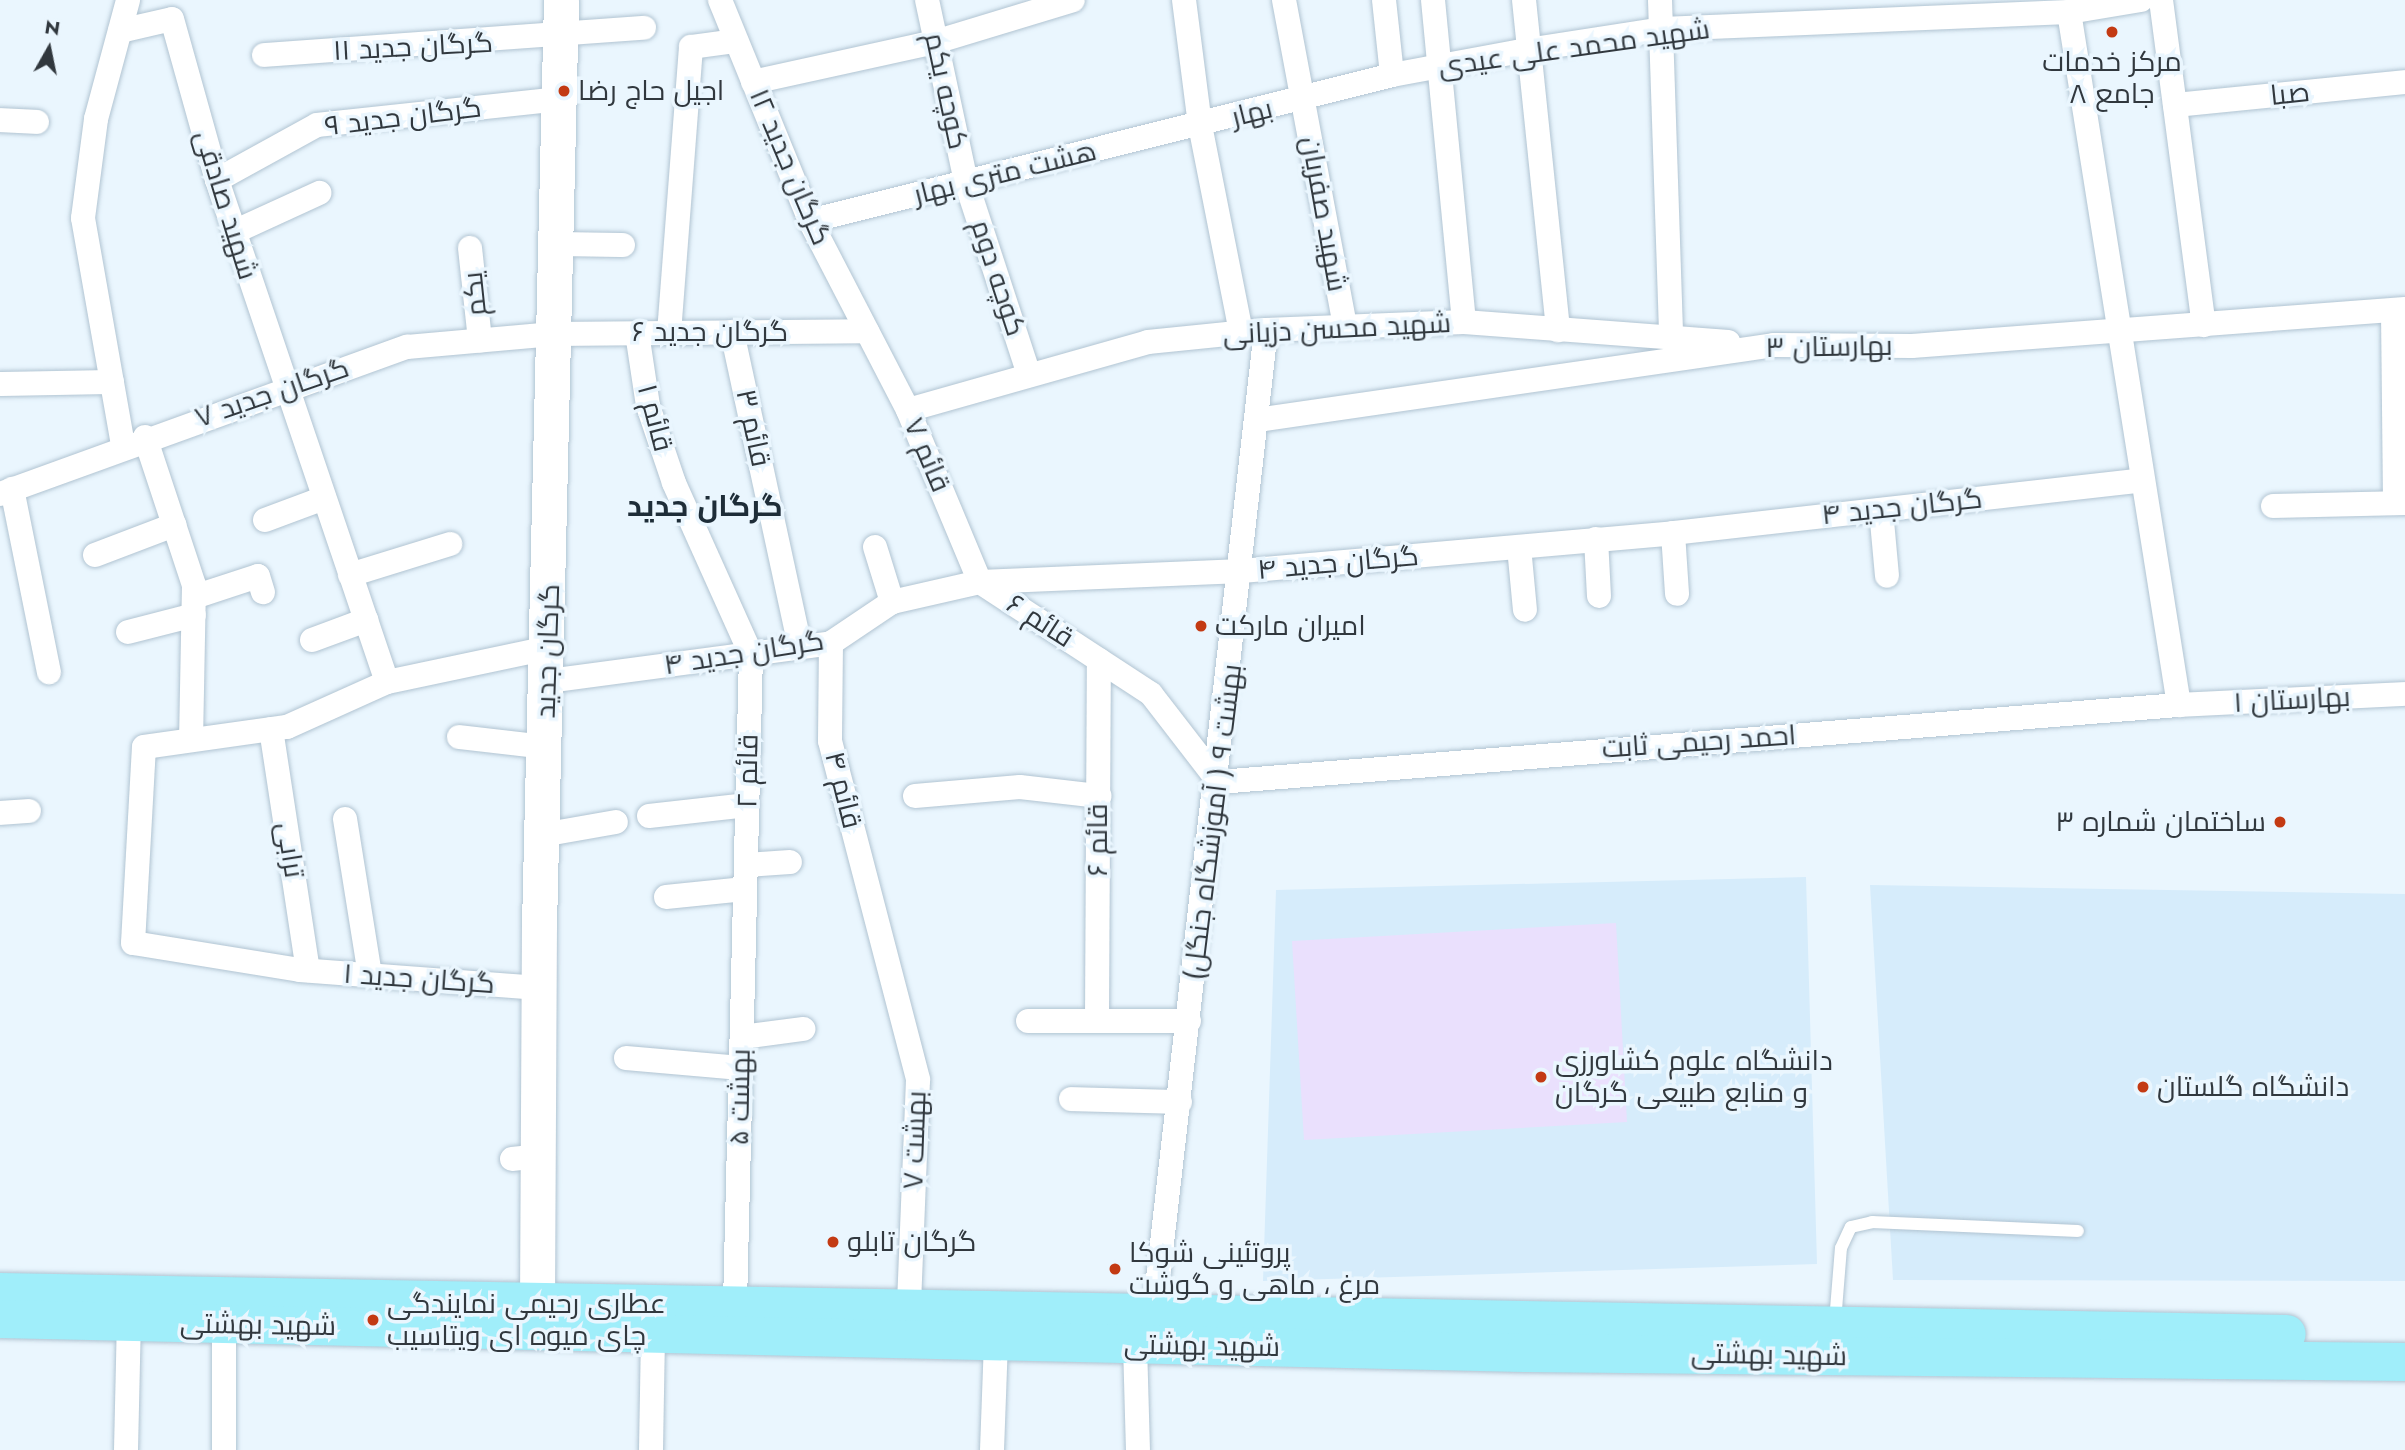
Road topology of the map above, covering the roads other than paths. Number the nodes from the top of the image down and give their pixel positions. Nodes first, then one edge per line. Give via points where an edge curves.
1 (128, 0) edge
2 (561, 0) edge
3 (720, 0) edge
4 (927, 0) edge
5 (1073, 0) edge
6 (1184, 0) edge
7 (1284, 0) edge
8 (1384, 0) edge
9 (1433, 0) edge
10 (1524, 0) edge
11 (1660, 0) edge
12 (2141, 0) edge
13 (2161, 0) edge
14 (2069, 12) junction
15 (644, 28) dead end
16 (1662, 29) junction
17 (120, 31) junction
18 (562, 38) junction
19 (736, 41) junction
20 (934, 42) junction
21 (1527, 50) junction
22 (264, 55) dead end
23 (1438, 68) junction
24 (1392, 75) junction
25 (753, 82) junction
26 (2405, 82) edge
27 (560, 99) junction
28 (1303, 100) junction
29 (2175, 105) junction
30 (0, 120) edge
31 (37, 122) dead end
32 (1200, 125) junction
33 (217, 180) junction
34 (966, 182) junction
35 (319, 193) dead end
36 (810, 222) junction
37 (234, 232) junction
38 (556, 244) junction
39 (623, 245) dead end
40 (470, 248) dead end
41 (2399, 310) edge
42 (1464, 322) junction
43 (2204, 325) junction
44 (1345, 327) junction
45 (1266, 330) junction
46 (1558, 330) junction
47 (867, 331) junction
48 (732, 332) junction
49 (1241, 332) junction
50 (2116, 332) junction
51 (637, 333) junction
52 (669, 333) junction
53 (554, 334) junction
54 (1671, 338) junction
55 (480, 340) junction
56 (1774, 345) junction
57 (1029, 375) junction
58 (112, 382) junction
59 (0, 384) edge
60 (286, 388) junction
61 (908, 410) junction
62 (1257, 421) junction
63 (134, 441) junction
64 (2142, 480) junction
65 (6, 491) edge
66 (324, 498) junction
67 (2400, 503) edge
68 (2273, 506) dead end
69 (1881, 510) junction
70 (265, 520) dead end
71 (174, 525) junction
72 (1673, 533) junction
73 (1596, 539) junction
74 (450, 544) dead end
75 (875, 547) dead end
76 (1519, 547) junction
77 (95, 555) dead end
78 (1242, 571) junction
79 (350, 575) junction
80 (1886, 576) dead end
81 (980, 582) junction
82 (263, 592) dead end
83 (1677, 594) dead end
84 (1599, 596) dead end
85 (892, 603) junction
86 (194, 606) junction
87 (1525, 610) dead end
88 (366, 620) junction
89 (128, 632) dead end
90 (312, 640) dead end
91 (831, 643) junction
92 (800, 647) junction
93 (751, 654) junction
94 (1100, 660) junction
95 (548, 665) junction
96 (49, 672) dead end
97 (387, 682) junction
98 (2405, 694) edge
99 (2179, 705) junction
100 (271, 729) junction
101 (458, 737) dead end
102 (191, 738) junction
103 (545, 747) junction
104 (1219, 782) junction
105 (915, 796) dead end
106 (1099, 796) junction
107 (747, 805) junction
108 (29, 811) dead end
109 (0, 814) edge
110 (649, 816) dead end
111 (345, 819) dead end
112 (616, 822) dead end
113 (542, 835) junction
114 (790, 862) dead end
115 (746, 877) junction
116 (666, 897) dead end
117 (881, 934) joint
118 (133, 943) joint
119 (304, 970) junction
120 (370, 975) junction
121 (539, 988) junction
122 (1097, 1020) junction
123 (1028, 1021) dead end
124 (1189, 1021) junction
125 (803, 1029) dead end
126 (742, 1037) junction
127 (626, 1058) dead end
128 (741, 1068) junction
129 (1071, 1098) dead end
130 (1180, 1102) junction
131 (2078, 1231) dead end
132 (0, 1292) edge
133 (537, 1302) junction
134 (735, 1305) junction
135 (909, 1309) junction
136 (339, 1313) junction
137 (0, 1319) edge
138 (129, 1322) junction
139 (224, 1324) junction
140 (1835, 1326) junction
141 (1144, 1329) junction
142 (653, 1334) junction
143 (2405, 1336) edge
144 (1620, 1338) junction
145 (996, 1341) junction
146 (2405, 1362) edge
147 (126, 1450) edge
148 (224, 1450) edge
149 (651, 1450) edge
150 (992, 1450) edge
151 (1138, 1450) edge

1 - 17 street
2 - 18 main road, گرگان جدید
3 - 19 street, گرگان جدید ۱۲
4 - 20 street, کوچه یکم
5 - 20 street
6 - 32 street
7 - 28 street, شهید صفریان
8 - 24 street
9 - 23 street
10 - 21 street
11 - 16 street
12 - 14 street, شهید محمد علی عیدی
13 - 29 street
14 - 16 street, شهید محمد علی عیدی
14 - 50 street
15 - 18 street, گرگان جدید ۱۱
16 - 21 street, شهید محمد علی عیدی
16 - 54 street
17 - 33 street, شهید صادقی via 172,19
17 - 58 street via 96,118 83,218
18 - 22 street, گرگان جدید ۱۱
18 - 27 main road, گرگان جدید
19 - 25 street, گرگان جدید ۱۲
19 - 52 street via 691,47
20 - 25 street
20 - 34 street, کوچه یکم
21 - 23 street, شهید محمد علی عیدی
21 - 46 street
23 - 24 street, شهید محمد علی عیدی
23 - 42 street
24 - 28 street, شهید محمد علی عیدی
25 - 36 street, گرگان جدید ۱۲
26 - 29 street, صبا
27 - 33 street, گرگان جدید ۹ via 317,125
27 - 38 main road, گرگان جدید
28 - 32 street, بهار
28 - 44 street, شهید صفریان
29 - 43 street
30 - 31 street
32 - 34 street, هشت متری بهار
32 - 49 street
33 - 37 street, شهید صادقی
34 - 36 street, هشت متری بهار
34 - 57 street, کوچه دوم
35 - 37 street
36 - 47 street, گرگان جدید ۱۲
37 - 60 street, شهید صادقی
38 - 39 street
38 - 53 main road, گرگان جدید
40 - 55 street, یکم
41 - 43 street, بهارستان ۳
41 - 67 street
42 - 44 street, شهید محسن دزیانی
42 - 46 street, شهید محسن دزیانی
43 - 50 street, بهارستان ۳
44 - 45 street, شهید محسن دزیانی
45 - 49 street, شهید محسن دزیانی
45 - 62 street, بهشت ۹ ( آموزشگاه جنگل)
46 - 54 street, شهید محسن دزیانی
47 - 48 street, گرگان جدید ۶
47 - 61 street, ۷ قائم
48 - 52 street, گرگان جدید ۶
48 - 92 street, ۳ قائم
49 - 57 street, شهید محسن دزیانی via 1148,342
50 - 56 street, بهارستان ۳ via 1912,346
50 - 64 street
51 - 52 street, گرگان جدید ۶
51 - 53 street, گرگان جدید ۶
51 - 93 street, ۱ قائم via 648,406 674,483
53 - 55 street, گرگان جدید ۷
53 - 95 main road, گرگان جدید
54 - 56 street, شهید محسن دزیانی
55 - 60 street, گرگان جدید ۷ via 407,346
56 - 62 street, بهارستان ۳
57 - 61 street, شهید محسن دزیانی
58 - 59 street
58 - 63 street
60 - 63 street, گرگان جدید ۷
60 - 66 street, شهید صادقی
61 - 81 street, ۷ قائم
62 - 78 street, بهشت ۹ ( آموزشگاه جنگل)
63 - 65 street, گرگان جدید ۷
63 - 71 street
64 - 69 street, گرگان جدید ۴
64 - 99 street
65 - 96 street
66 - 70 street
66 - 79 street, شهید صادقی
67 - 68 street
69 - 72 street, گرگان جدید ۴
69 - 80 street
71 - 77 street
71 - 86 street
72 - 73 street, گرگان جدید ۴
72 - 83 street
73 - 76 street, گرگان جدید ۴
73 - 84 street
74 - 79 street
75 - 85 street
76 - 78 street, گرگان جدید ۴
76 - 87 street
78 - 81 street, گرگان جدید ۴
78 - 104 street, بهشت ۹ ( آموزشگاه جنگل)
79 - 88 street, شهید صادقی
81 - 85 street, گرگان جدید ۴
81 - 94 street, ۶ قائم
82 - 86 street via 258,576
85 - 91 street, گرگان جدید ۴
86 - 89 street
86 - 102 street
88 - 90 street
88 - 97 street, شهید صادقی
91 - 92 street, گرگان جدید ۴
91 - 117 street, قائم ۴ via 830,741
92 - 93 street, گرگان جدید ۴
93 - 95 street, گرگان جدید ۴
93 - 107 street, ۲ قائم
94 - 104 street via 1151,694
94 - 106 street, قائم ۶
95 - 97 street, گرگان جدید ۴
95 - 103 main road, گرگان جدید
97 - 100 street, گرگان جدید ۴
98 - 99 street, ۱ بهارستان
99 - 104 street, احمد رحیمی ثابت
100 - 102 street, گرگان جدید ۴
100 - 119 street, ترابی
101 - 103 street
102 - 118 street, گرگان جدید ۴ via 144,747
103 - 113 main road, گرگان جدید
104 - 124 street, بهشت ۹ ( آموزشگاه جنگل)
105 - 106 street via 1020,787
106 - 122 street, قائم ۶
107 - 110 street
107 - 115 street, ۲ قائم
108 - 109 street
111 - 120 street
112 - 113 street
113 - 121 main road, گرگان جدید
114 - 115 street
115 - 116 street
115 - 126 street, بهشت ۵
117 - 135 street, بهشت ۷ via 918,1080
118 - 119 street, گرگان جدید ۱
119 - 120 street, گرگان جدید ۱
120 - 121 street, گرگان جدید ۱
121 - 133 main road, گرگان جدید via 525,1158
122 - 123 street
122 - 124 street
124 - 130 street, بهشت ۹ ( آموزشگاه جنگل)
125 - 126 street
126 - 128 street, بهشت ۵
127 - 128 street
128 - 134 street, بهشت ۵
129 - 130 street
130 - 141 street, بهشت ۹ ( آموزشگاه جنگل)
131 - 140 lane via 1872,1222 1852,1227 1841,1248
132 - 136 main road, شهید بهشتی
133 - 134 main road, شهید بهشتی
133 - 136 main road, شهید بهشتی
134 - 135 main road, شهید بهشتی
135 - 141 main road, شهید بهشتی
136 - 139 main road, شهید بهشتی
136 - 142 main road, شهید بهشتی
137 - 138 main road, شهید بهشتی
138 - 139 main road, شهید بهشتی
138 - 147 street
139 - 148 street
140 - 143 main road, شهید بهشتی
140 - 144 main road, شهید بهشتی
141 - 144 main road, شهید بهشتی
141 - 145 main road, شهید بهشتی
141 - 151 street, بهشت ۹ ( آموزشگاه جنگل)
142 - 145 main road, شهید بهشتی
142 - 149 street
144 - 146 main road, شهید بهشتی
145 - 150 street

